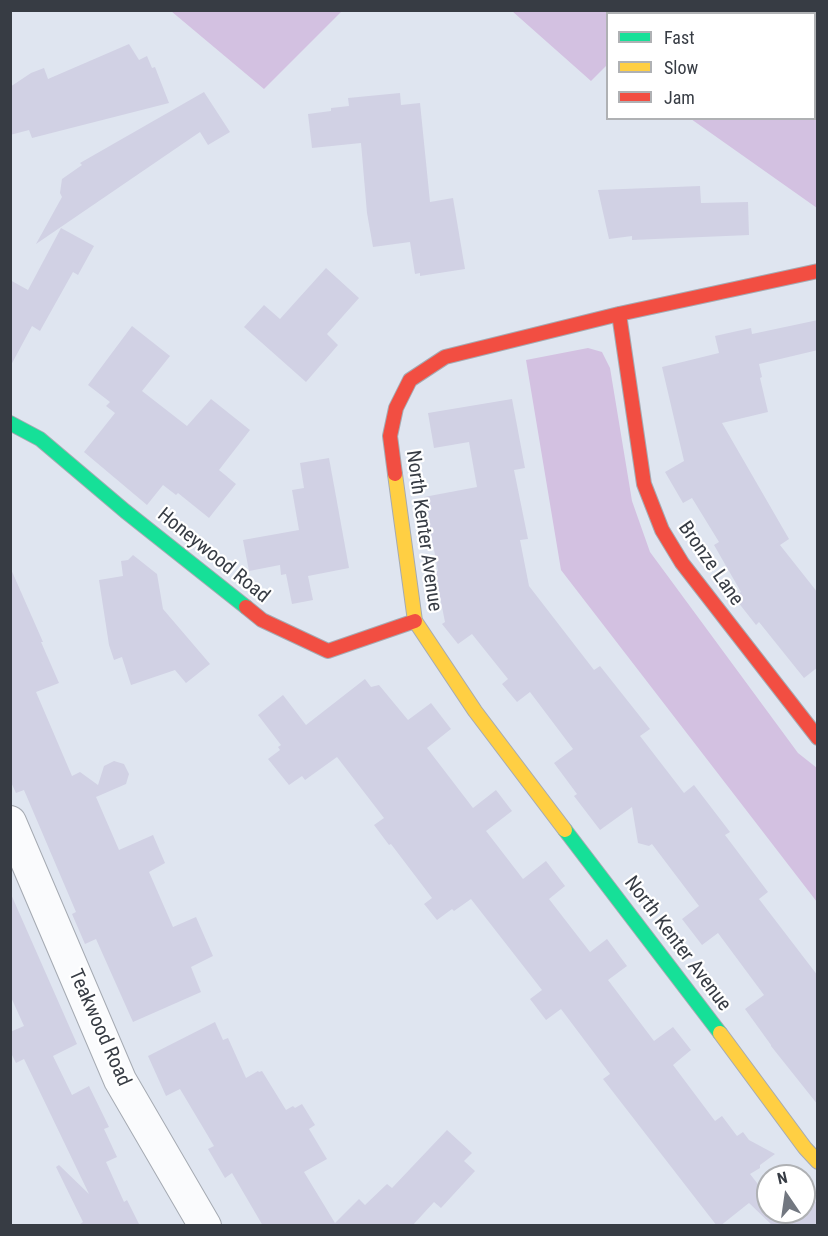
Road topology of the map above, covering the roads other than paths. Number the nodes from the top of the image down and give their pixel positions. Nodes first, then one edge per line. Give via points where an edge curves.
1 (818, 271) edge
2 (620, 314) junction
3 (10, 423) edge
4 (415, 621) junction
5 (818, 738) edge
6 (10, 822) edge
7 (818, 1162) edge
8 (205, 1226) edge

1 - 2 street, North Kenter Avenue
2 - 4 street, North Kenter Avenue via 445,357 410,380 396,408 390,436
2 - 5 street, Bronze Lane via 644,484 662,530 682,563
3 - 4 street, Honeywood Road via 40,439 262,620 328,651
4 - 7 street, North Kenter Avenue via 475,711
6 - 8 street, Teakwood Road via 120,1080

